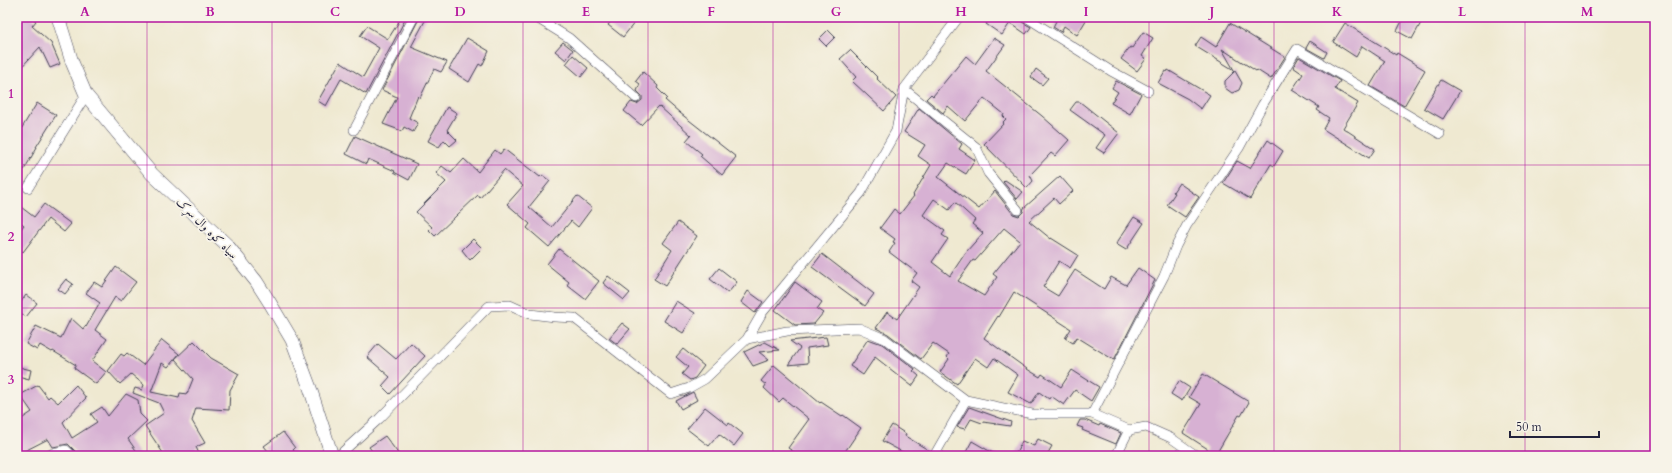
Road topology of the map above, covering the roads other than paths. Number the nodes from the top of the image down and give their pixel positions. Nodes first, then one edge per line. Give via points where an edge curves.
1 (58, 17) edge
2 (414, 17) edge
3 (535, 17) edge
4 (959, 17) edge
5 (1026, 17) edge
6 (904, 89) junction
7 (1148, 91) dead end
8 (86, 95) junction
9 (636, 98) dead end
10 (354, 130) dead end
11 (1440, 134) dead end
12 (28, 188) dead end
13 (1018, 210) dead end
14 (747, 339) junction
15 (966, 400) junction
16 (1092, 414) junction
17 (1129, 430) junction
18 (48, 456) edge
19 (72, 456) edge
20 (332, 456) edge
21 (338, 456) edge
22 (934, 456) edge
23 (1116, 456) edge
24 (1197, 456) edge

1 - 8 street, سیاه کوه وال سړک via 72,62
2 - 10 street
3 - 9 street via 569,38
4 - 6 street
5 - 7 street via 1111,71
6 - 13 street via 976,147 988,173
6 - 14 street via 896,131 861,193 762,313
8 - 12 street
8 - 20 street, سیاه کوه وال سړک via 152,174 227,245 256,281 292,340
11 - 16 street via 1297,49 1239,148 1187,225 1164,276
14 - 15 street via 787,331 859,328 885,339
14 - 21 street via 705,379 671,394 574,318 530,314 510,305 489,306 379,420
15 - 16 street via 1032,414
15 - 22 street
16 - 17 street
17 - 23 street
17 - 24 street via 1146,427 1171,438
18 - 19 street via 66,450

